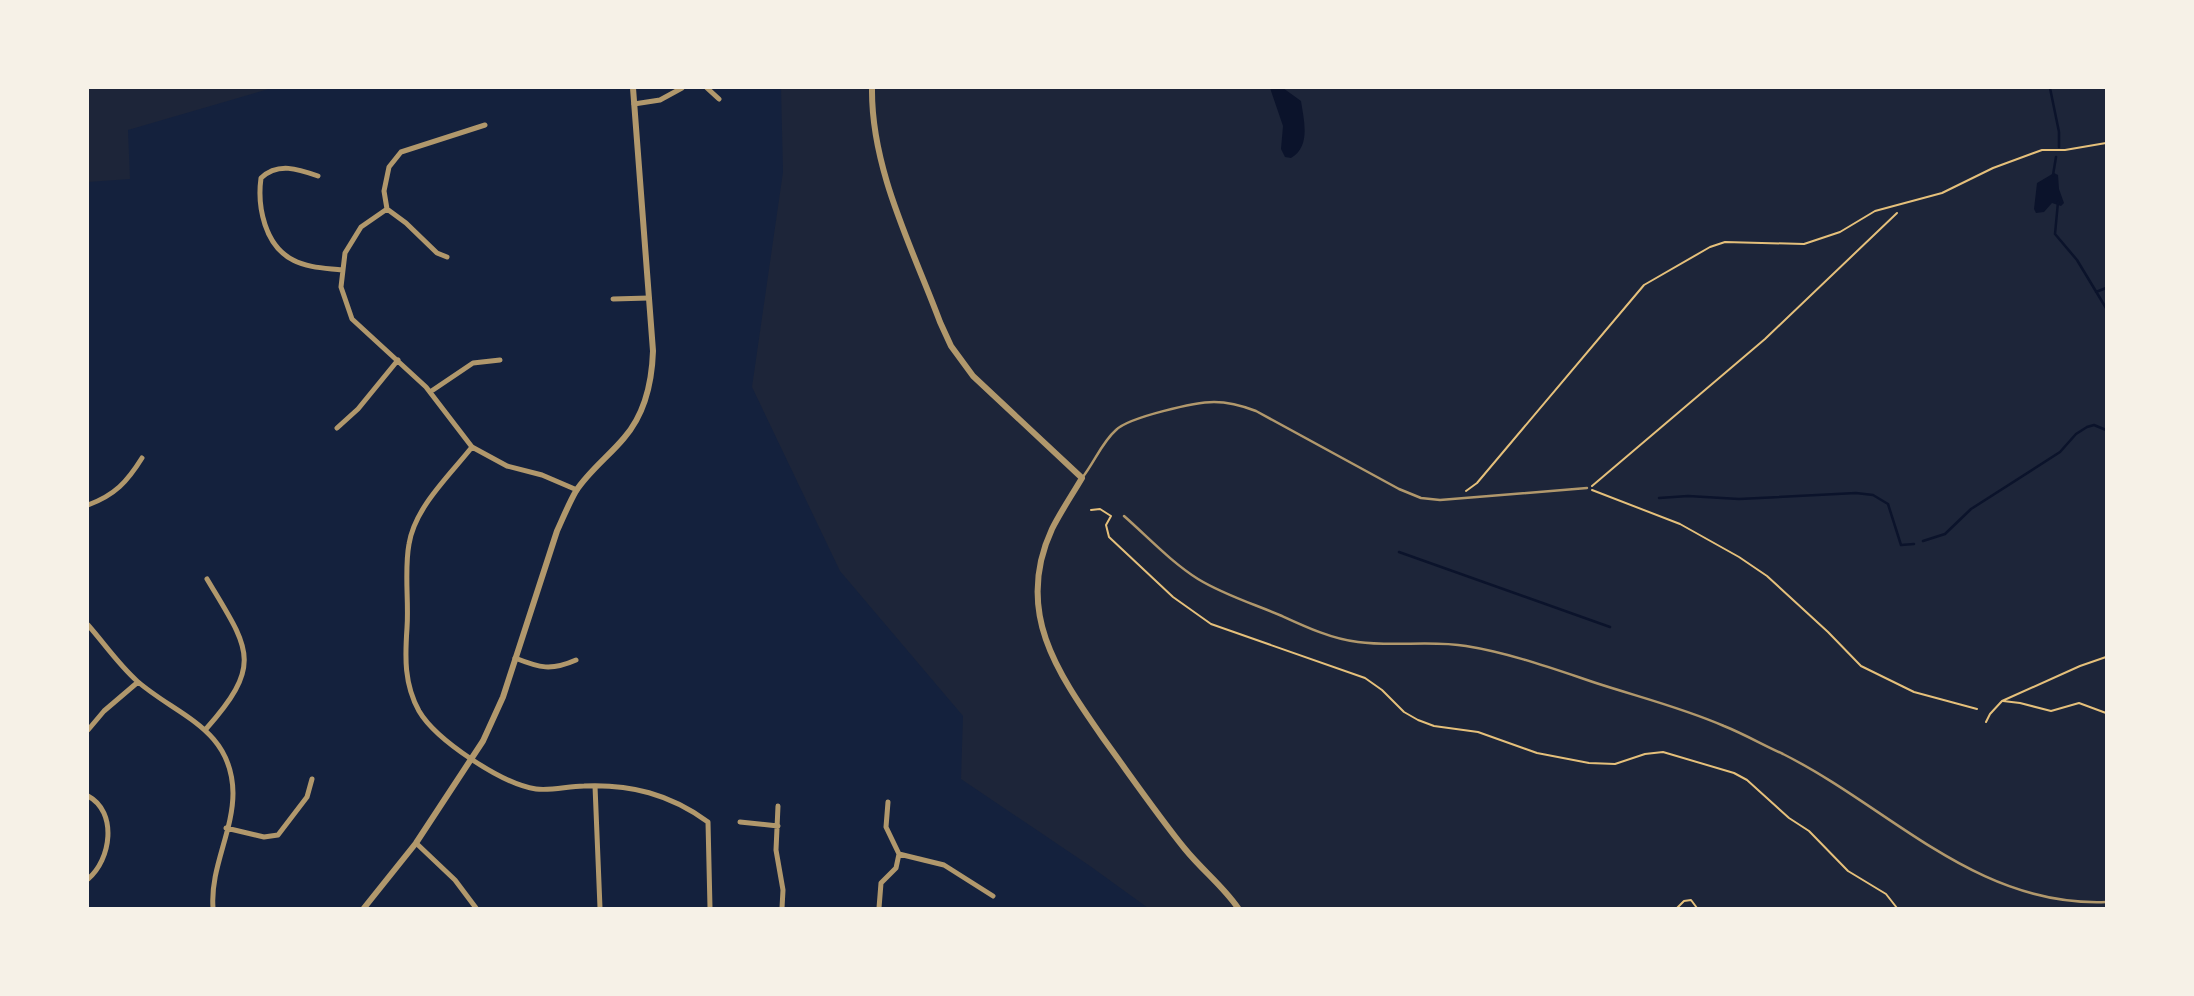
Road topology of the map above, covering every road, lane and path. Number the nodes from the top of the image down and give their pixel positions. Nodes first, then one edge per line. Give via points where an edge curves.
1 (633, 88) edge
2 (682, 88) edge
3 (707, 88) edge
4 (872, 88) edge
5 (719, 99) dead end
6 (634, 104) junction
7 (485, 125) dead end
8 (2106, 143) edge
9 (318, 176) dead end
10 (387, 209) junction
11 (1897, 213) dead end
12 (447, 257) dead end
13 (342, 270) junction
14 (649, 298) junction
15 (613, 299) dead end
16 (398, 360) junction
17 (500, 360) dead end
18 (430, 392) junction
19 (337, 428) dead end
20 (472, 447) junction
21 (142, 458) dead end
22 (1082, 478) junction
23 (1587, 488) junction
24 (577, 489) junction
25 (1457, 495) dead end
26 (88, 505) edge
27 (1091, 510) dead end
28 (1124, 516) dead end
29 (207, 579) dead end
30 (88, 625) edge
31 (2106, 657) edge
32 (515, 658) junction
33 (576, 660) dead end
34 (138, 682) junction
35 (2002, 701) junction
36 (1977, 709) dead end
37 (2106, 713) edge
38 (1986, 722) dead end
39 (206, 729) junction
40 (88, 730) edge
41 (472, 759) junction
42 (312, 779) dead end
43 (595, 786) junction
44 (88, 796) edge
45 (888, 802) dead end
46 (778, 806) dead end
47 (740, 822) dead end
48 (778, 825) junction
49 (226, 828) junction
50 (416, 843) junction
51 (899, 854) junction
52 (88, 879) edge
53 (993, 896) dead end
54 (2106, 902) edge
55 (213, 908) edge
56 (364, 908) edge
57 (475, 908) edge
58 (600, 908) edge
59 (710, 908) edge
60 (782, 908) edge
61 (879, 908) edge
62 (1237, 908) edge
63 (1677, 908) edge
64 (1698, 908) edge
65 (1898, 908) edge

1 - 6 street
2 - 6 street via 660,100
3 - 5 street
4 - 22 street via 880,159 951,346 973,376
6 - 14 street
7 - 10 street via 401,152 389,167 384,191
8 - 25 path via 2042,150 1942,193 1875,211 1816,241 1710,247 1644,285 1477,483
9 - 13 street via 275,169 261,178 260,204 278,250 294,261
10 - 12 street
10 - 13 street via 357,232
11 - 23 path via 1765,339
13 - 16 street via 344,301 352,319
14 - 15 street
14 - 24 street via 652,367 643,406 625,437
16 - 18 street
16 - 19 street via 358,410
17 - 18 street via 473,363
18 - 20 street
20 - 24 street via 507,466
20 - 41 street via 425,507 409,542 405,654 408,681 420,712
21 - 26 street via 128,481
22 - 23 lane via 1124,424 1212,402 1256,411 1421,498
22 - 62 street via 1053,528 1043,558 1038,604 1050,654 1146,798
23 - 36 path via 1680,524 1739,557 1767,576 1861,666 1914,692
24 - 32 street via 557,531
27 - 65 path via 1100,509 1111,516 1106,525 1109,537 1173,597 1211,624 1366,678 1404,712 1434,726 1478,732 1537,753 1589,763 1615,764 1662,752 1734,773
28 - 54 lane via 1199,579 1327,635 1383,645 1467,646 1543,665 1723,725 1787,756 1966,869 2051,899
29 - 39 street via 240,635 245,659 229,704
30 - 34 street
31 - 35 path
32 - 33 street via 548,668
32 - 41 street via 503,697
34 - 39 street
34 - 40 street
35 - 37 path via 2051,712 2079,703
35 - 38 path
39 - 49 street via 225,755 230,772 233,795
41 - 43 street via 536,789
41 - 50 street
42 - 49 street via 307,797 278,835 264,837
43 - 58 street
43 - 59 street via 649,792 708,822
44 - 52 street via 106,817 108,831 102,860
45 - 51 street via 886,827
46 - 48 street
47 - 48 street
48 - 60 street
49 - 55 street via 212,892
50 - 56 street
50 - 57 street via 455,880
51 - 53 street via 944,865
51 - 61 street via 896,868 881,883
63 - 64 path via 1691,900

